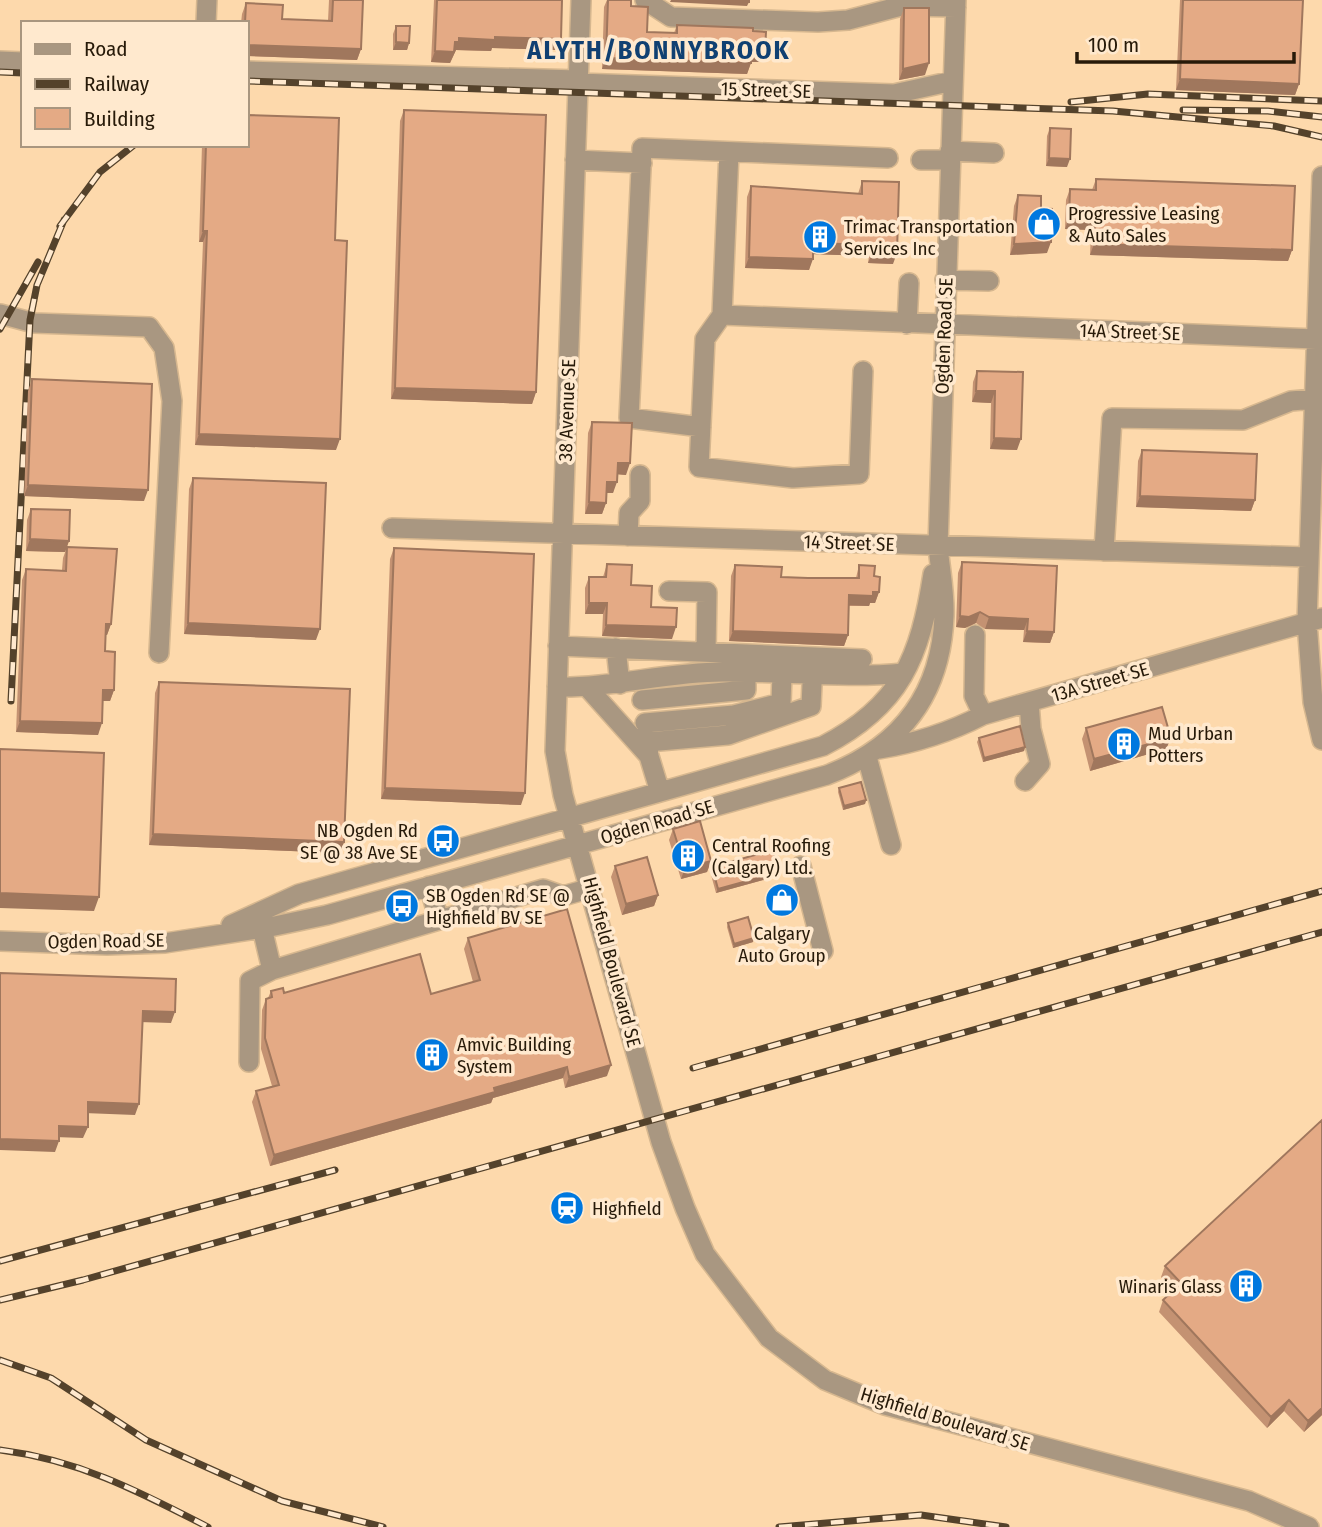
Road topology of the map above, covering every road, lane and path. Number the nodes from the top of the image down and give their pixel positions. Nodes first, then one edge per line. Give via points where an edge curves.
1 (207, 0) edge
2 (581, 0) edge
3 (645, 0) edge
4 (956, 3) edge
5 (206, 21) edge
6 (0, 61) edge
7 (21, 62) edge
8 (248, 71) edge
9 (953, 81) junction
10 (578, 82) junction
11 (729, 152) junction
12 (994, 153) dead end
13 (950, 156) junction
14 (888, 158) dead end
15 (575, 160) junction
16 (921, 160) dead end
17 (642, 163) junction
18 (1322, 176) edge
19 (946, 280) junction
20 (989, 281) dead end
21 (909, 283) dead end
22 (0, 314) edge
23 (722, 315) junction
24 (907, 324) junction
25 (944, 326) junction
26 (1316, 339) junction
27 (863, 371) dead end
28 (1314, 399) junction
29 (701, 427) junction
30 (640, 475) dead end
31 (392, 528) dead end
32 (562, 533) junction
33 (628, 536) junction
34 (938, 546) junction
35 (1104, 551) junction
36 (1307, 558) junction
37 (669, 591) dead end
38 (1314, 620) edge
39 (975, 635) dead end
40 (558, 646) junction
41 (616, 648) junction
42 (159, 653) dead end
43 (716, 659) junction
44 (862, 659) dead end
45 (812, 666) junction
46 (746, 673) junction
47 (904, 673) junction
48 (782, 674) junction
49 (646, 680) junction
50 (607, 683) junction
51 (557, 687) junction
52 (1029, 702) junction
53 (983, 715) junction
54 (647, 740) junction
55 (1322, 740) edge
56 (874, 753) junction
57 (1025, 781) dead end
58 (660, 792) junction
59 (570, 817) junction
60 (579, 844) junction
61 (891, 845) dead end
62 (801, 866) dead end
63 (429, 886) junction
64 (591, 888) junction
65 (439, 920) junction
66 (262, 928) junction
67 (212, 933) junction
68 (0, 941) edge
69 (823, 951) dead end
70 (272, 970) junction
71 (249, 1062) dead end
72 (1309, 1527) edge

1 - 5 street
2 - 10 street, 38 Avenue SE
3 - 4 street via 671,17 818,22 848,20 901,6
4 - 9 street, Ogden Road SE
6 - 7 street
8 - 10 street, 15 Street SE
9 - 10 street, 15 Street SE via 894,94
9 - 13 street, Ogden Road SE
10 - 15 street, 38 Avenue SE
11 - 14 street
11 - 17 street via 642,148
11 - 23 street
12 - 13 street
13 - 16 street
13 - 19 street, Ogden Road SE
15 - 17 street
15 - 32 street, 38 Avenue SE
17 - 29 street via 629,418
18 - 26 street
19 - 20 street
19 - 25 street, Ogden Road SE
21 - 24 street
22 - 42 street via 34,323 149,327 164,348 172,401
23 - 24 street, 14A Street SE
23 - 29 street via 705,339
24 - 25 street, 14A Street SE
25 - 26 street, 14A Street SE
25 - 34 street, Ogden Road SE
26 - 28 street
27 - 29 street via 859,474 793,478 699,467
28 - 35 street via 1291,401 1242,421 1112,418
28 - 36 street
30 - 33 street via 640,501 629,513
31 - 32 street, 14 Street SE
32 - 33 street, 14 Street SE
32 - 40 street, 38 Avenue SE
33 - 34 street, 14 Street SE
34 - 35 street, 14 Street SE
34 - 47 street, Ogden Road SE via 916,653
34 - 56 street, Ogden Road SE via 944,614 940,659 926,696
35 - 36 street, 14 Street SE
36 - 38 street
37 - 43 street via 708,592
38 - 52 street, 13A Street SE
38 - 55 street via 1313,702
39 - 53 street via 974,696
40 - 41 street
40 - 51 street, 38 Avenue SE
41 - 43 street
41 - 50 street
43 - 45 street
43 - 46 street
43 - 49 street
44 - 45 street
45 - 47 street via 865,677
45 - 48 street
45 - 54 street via 811,706 728,736
46 - 48 street
46 - 49 street via 746,690
47 - 58 street, Ogden Road SE via 893,692 865,719 823,746
48 - 54 street via 781,703
49 - 50 street
49 - 54 street
50 - 51 street
50 - 54 street
51 - 59 street, 38 Avenue SE via 555,751
52 - 53 street, 13A Street SE
52 - 57 street via 1040,764
53 - 56 street, 13A Street SE via 954,730
54 - 58 street
56 - 60 street, Ogden Road SE via 827,775
56 - 61 street
58 - 59 street, Ogden Road SE
59 - 60 street, Highfield Boulevard SE
59 - 67 street, Ogden Road SE via 299,894
60 - 63 street, Ogden Road SE
60 - 64 street, Highfield Boulevard SE
62 - 69 street
63 - 65 street
63 - 66 street, Ogden Road SE
64 - 65 street via 563,896 543,889
64 - 72 street, Highfield Boulevard SE via 661,1142 685,1208 705,1254 769,1338 825,1380 885,1405 1249,1501
65 - 70 street
66 - 67 street, Ogden Road SE
66 - 70 street
67 - 68 street, Ogden Road SE via 165,943
70 - 71 street via 250,981

